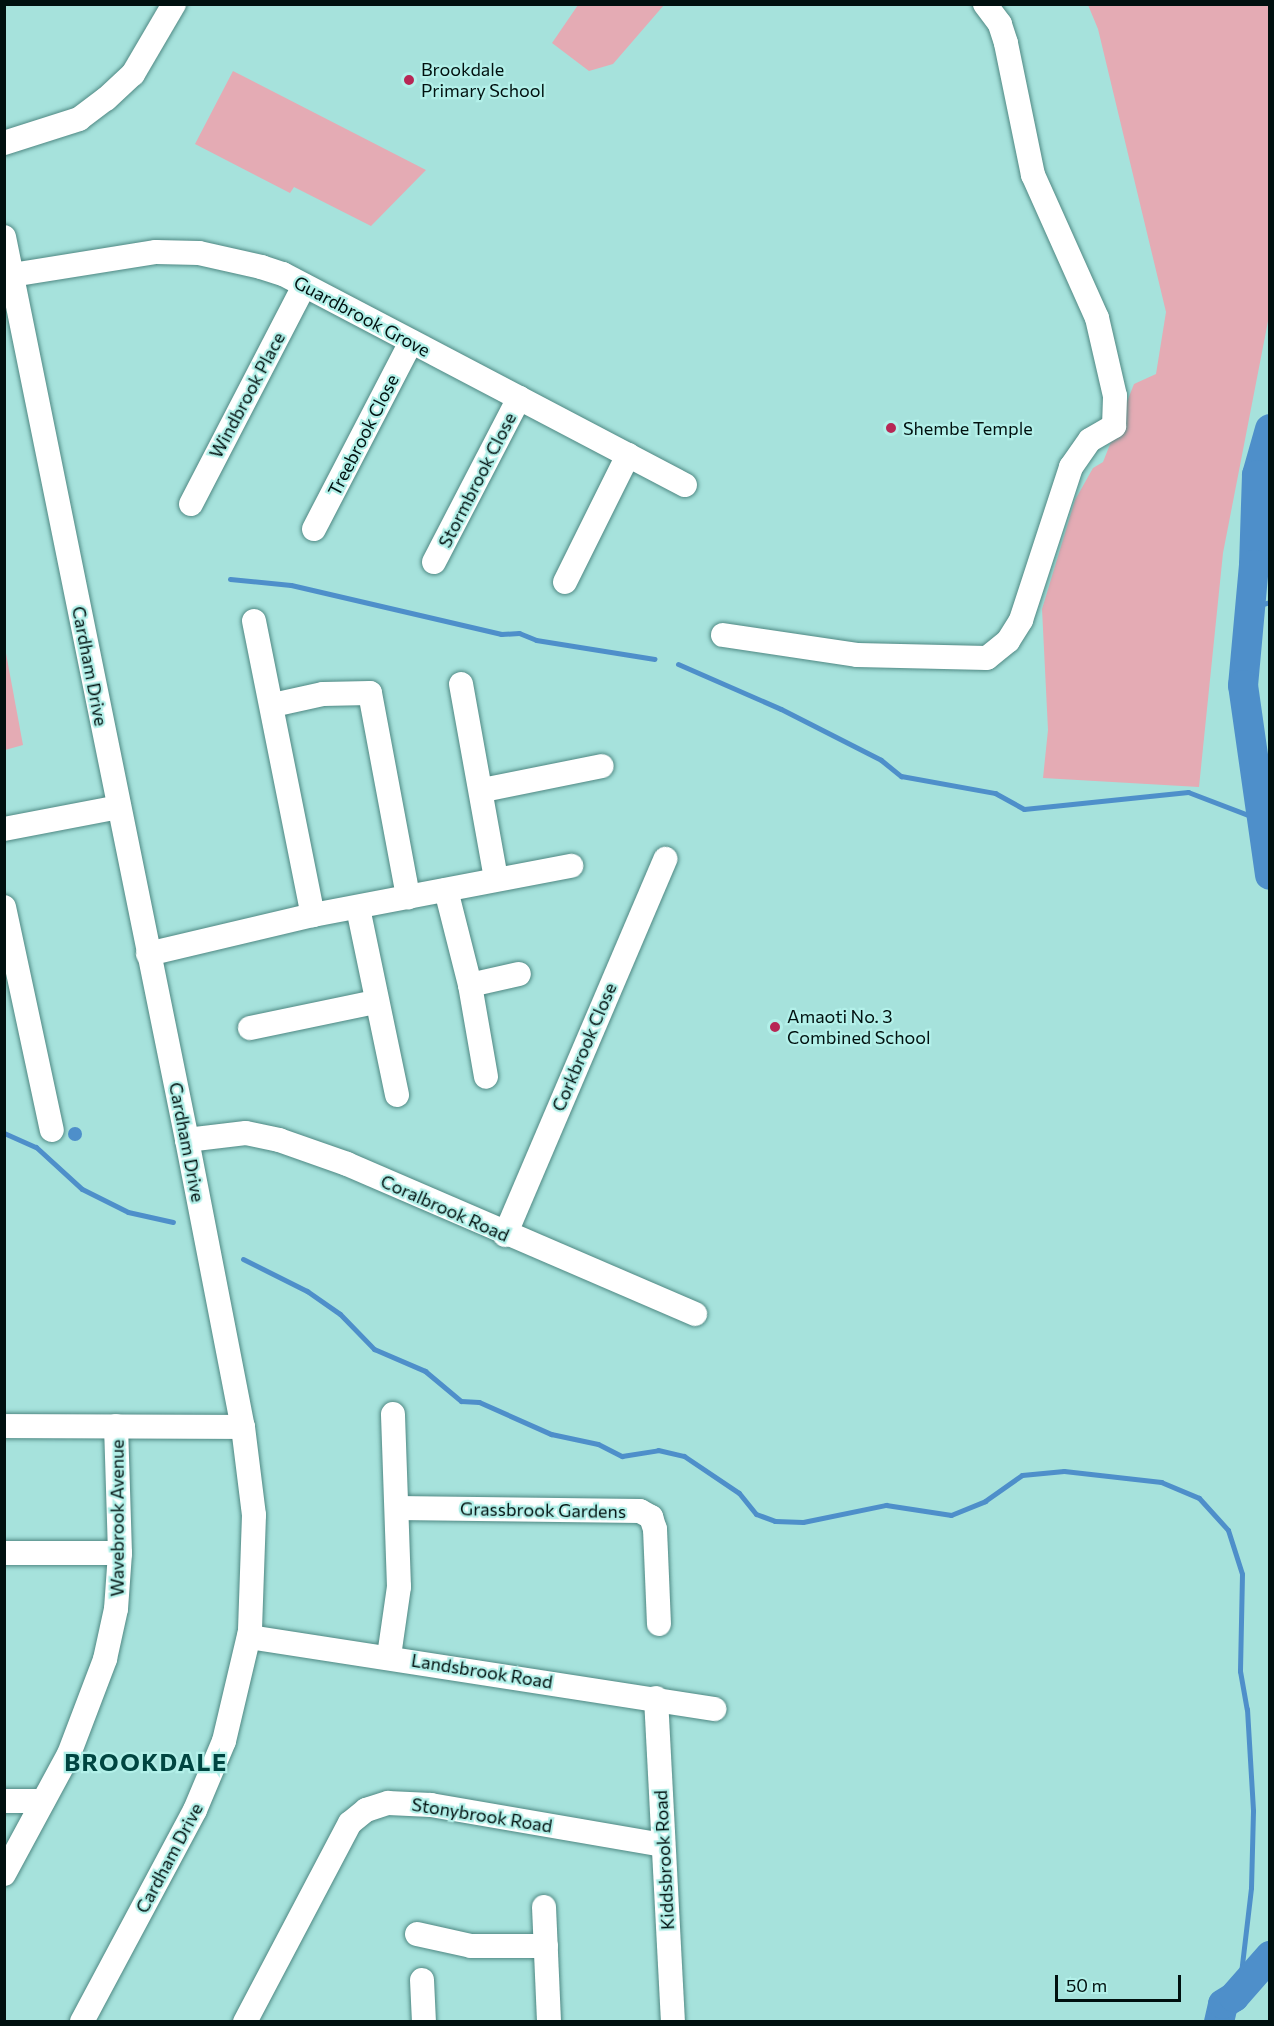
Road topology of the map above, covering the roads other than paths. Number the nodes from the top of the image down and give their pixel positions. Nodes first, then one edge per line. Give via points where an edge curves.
1 (174, 4) edge
2 (985, 4) edge
3 (4, 143) edge
4 (4, 237) edge
5 (12, 275) junction
6 (304, 286) junction
7 (411, 342) junction
8 (519, 398) junction
9 (628, 455) junction
10 (685, 485) dead end
11 (190, 504) dead end
12 (314, 529) dead end
13 (434, 562) dead end
14 (565, 582) dead end
15 (254, 621) dead end
16 (723, 635) dead end
17 (460, 684) dead end
18 (273, 705) junction
19 (602, 766) dead end
20 (483, 790) junction
21 (119, 807) junction
22 (4, 829) edge
23 (664, 859) dead end
24 (572, 866) dead end
25 (496, 878) junction
26 (446, 890) junction
27 (408, 897) junction
28 (4, 907) edge
29 (358, 908) junction
30 (314, 915) junction
31 (148, 954) junction
32 (519, 974) dead end
33 (470, 985) junction
34 (375, 1002) junction
35 (250, 1028) dead end
36 (486, 1077) dead end
37 (397, 1095) dead end
38 (52, 1130) dead end
39 (187, 1140) junction
40 (506, 1235) junction
41 (695, 1314) dead end
42 (393, 1414) dead end
43 (4, 1426) edge
44 (117, 1426) junction
45 (243, 1426) junction
46 (398, 1508) junction
47 (120, 1552) junction
48 (4, 1553) edge
49 (659, 1624) dead end
50 (249, 1637) junction
51 (388, 1656) junction
52 (656, 1698) junction
53 (714, 1709) dead end
54 (4, 1801) edge
55 (43, 1801) junction
56 (663, 1845) junction
57 (4, 1874) edge
58 (544, 1907) dead end
59 (417, 1934) dead end
60 (546, 1946) junction
61 (422, 1980) dead end
62 (82, 2022) edge
63 (245, 2022) edge
64 (424, 2022) edge
65 (549, 2022) edge
66 (673, 2022) edge

1 - 3 street via 133,74 106,99 79,119
2 - 16 street via 1000,24 1006,42 1032,175 1097,318 1115,396 1114,426 1090,440 1071,467 1021,620 1008,641 987,658 857,655
4 - 5 street, Cardham Drive
5 - 6 street, Guardbrook Grove via 176,252 242,262 283,274
5 - 21 street, Cardham Drive
6 - 7 street, Guardbrook Grove
6 - 11 street, Windbrook Place
7 - 8 street, Guardbrook Grove
7 - 12 street, Treebrook Close
8 - 9 street, Guardbrook Grove
8 - 13 street, Stormbrook Close
9 - 10 street, Guardbrook Grove
9 - 14 street
15 - 18 street
17 - 20 street
18 - 27 street via 323,694 370,693
18 - 30 street
19 - 20 street
20 - 25 street
21 - 22 street
21 - 31 street, Cardham Drive
23 - 40 street, Corkbrook Close
24 - 25 street
25 - 26 street
26 - 27 street
26 - 33 street
27 - 29 street
28 - 38 street
29 - 30 street
29 - 34 street
30 - 31 street
31 - 39 street, Cardham Drive
32 - 33 street
33 - 36 street
34 - 35 street
34 - 37 street
39 - 40 street, Coralbrook Road via 246,1133 279,1140 347,1164
39 - 45 street, Cardham Drive
40 - 41 street, Coralbrook Road
42 - 46 street
43 - 44 street
44 - 45 street
44 - 47 street, Wavebrook Avenue
45 - 50 street, Cardham Drive via 255,1515
46 - 49 street, Grassbrook Gardens via 640,1511 651,1517 655,1529
46 - 51 street via 399,1587
47 - 48 street
47 - 55 street, Wavebrook Avenue via 116,1609 105,1659 73,1745
50 - 51 street, Landsbrook Road
50 - 62 street, Cardham Drive via 235,1705 210,1776
51 - 52 street, Landsbrook Road
52 - 53 street, Landsbrook Road
52 - 56 street, Kiddsbrook Road
54 - 55 street
55 - 57 street, Wavebrook Avenue
56 - 63 street, Stonybrook Road via 431,1805 388,1803 366,1810 350,1823
56 - 66 street, Kiddsbrook Road
58 - 60 street
59 - 60 street via 471,1946
60 - 65 street
61 - 64 street

